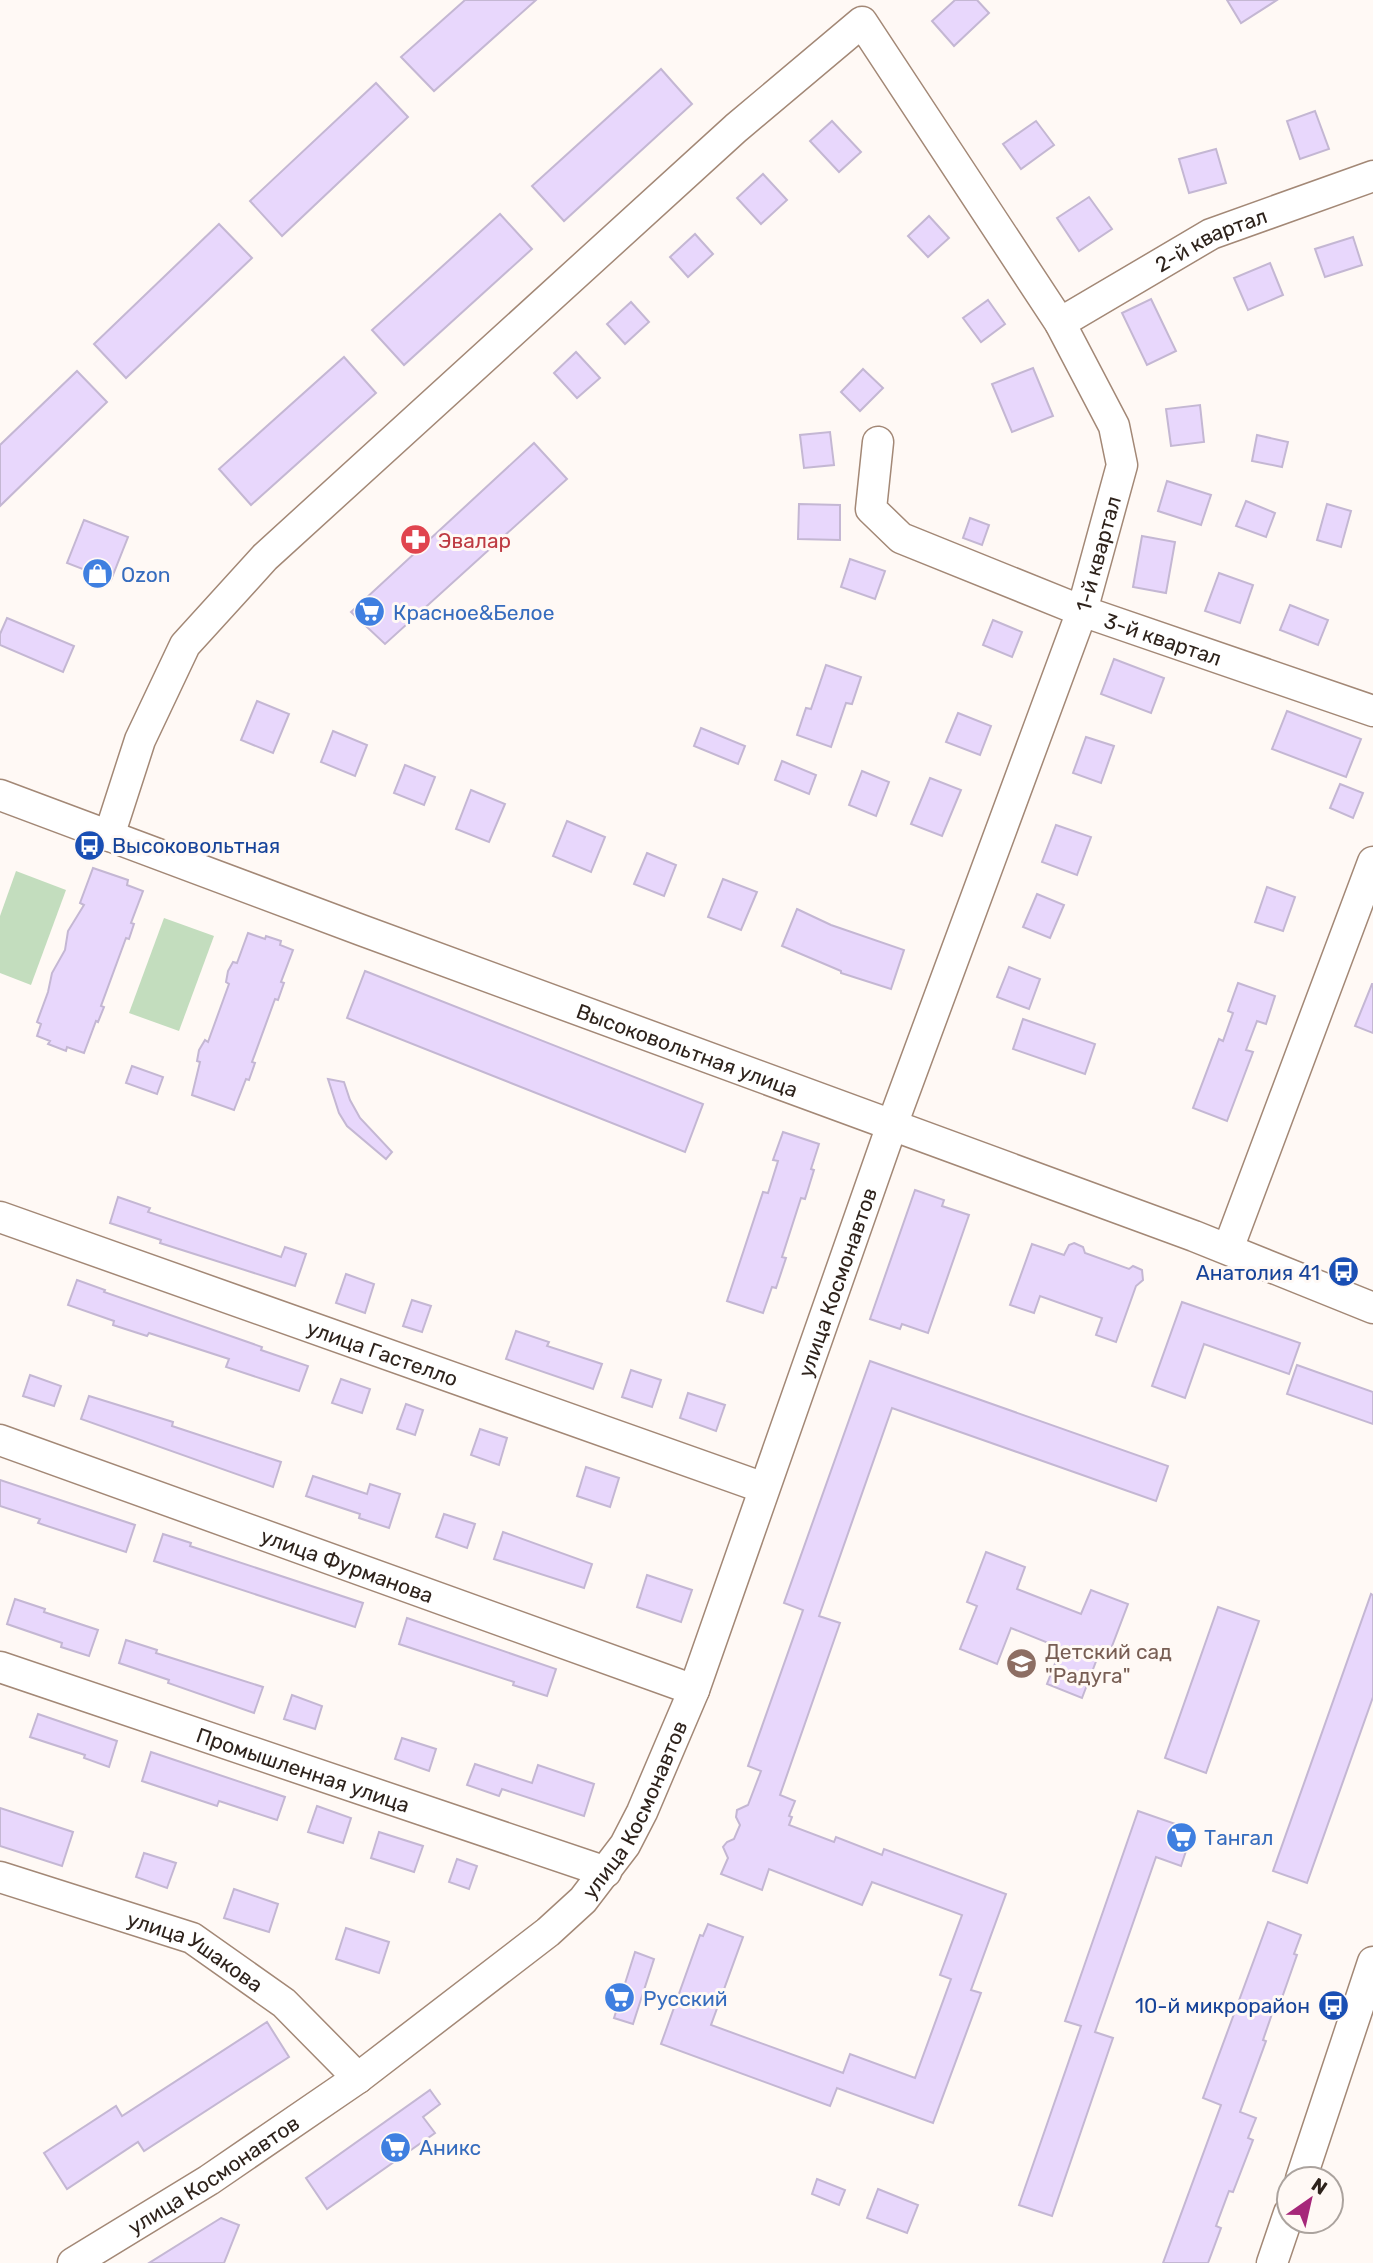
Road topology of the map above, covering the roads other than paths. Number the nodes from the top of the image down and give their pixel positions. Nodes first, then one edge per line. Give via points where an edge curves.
1 (1373, 176) edge
2 (1060, 323) junction
3 (878, 442) dead end
4 (1082, 611) junction
5 (1373, 711) edge
6 (0, 795) edge
7 (109, 836) junction
8 (1373, 862) edge
9 (891, 1125) junction
10 (0, 1217) edge
11 (1228, 1249) junction
12 (1373, 1308) edge
13 (0, 1440) edge
14 (764, 1488) junction
15 (0, 1667) edge
16 (694, 1690) junction
17 (606, 1872) junction
18 (0, 1877) edge
19 (1373, 1962) edge
20 (358, 2078) junction
21 (1305, 2165) edge
22 (1282, 2235) edge
23 (73, 2263) edge
24 (1272, 2263) edge

1 - 2 street, 2-й квартал via 1211,233
2 - 4 street, 1-й квартал via 1114,426 1122,465
2 - 7 street, 1-й квартал via 862,22 736,128 265,557 218,606 185,645 140,740
3 - 4 street, 3-й квартал via 871,509 901,538
4 - 5 street, 3-й квартал
4 - 9 street, 1-й квартал
6 - 7 street, Высоковольтная улица
7 - 9 street, Высоковольтная улица
8 - 11 street
9 - 11 street, Высоковольтная улица
9 - 14 street, улица Космонавтов
10 - 14 street, улица Гастелло
11 - 12 street, Высоковольтная улица
13 - 16 street, улица Фурманова
14 - 16 street, улица Космонавтов
15 - 17 street, Промышленная улица
16 - 17 street, улица Космонавтов via 642,1812
17 - 20 street, улица Космонавтов via 548,1932
18 - 20 street, улица Ушакова via 192,1938 284,2003
19 - 21 street
20 - 23 street, улица Космонавтов via 209,2180
22 - 24 street

